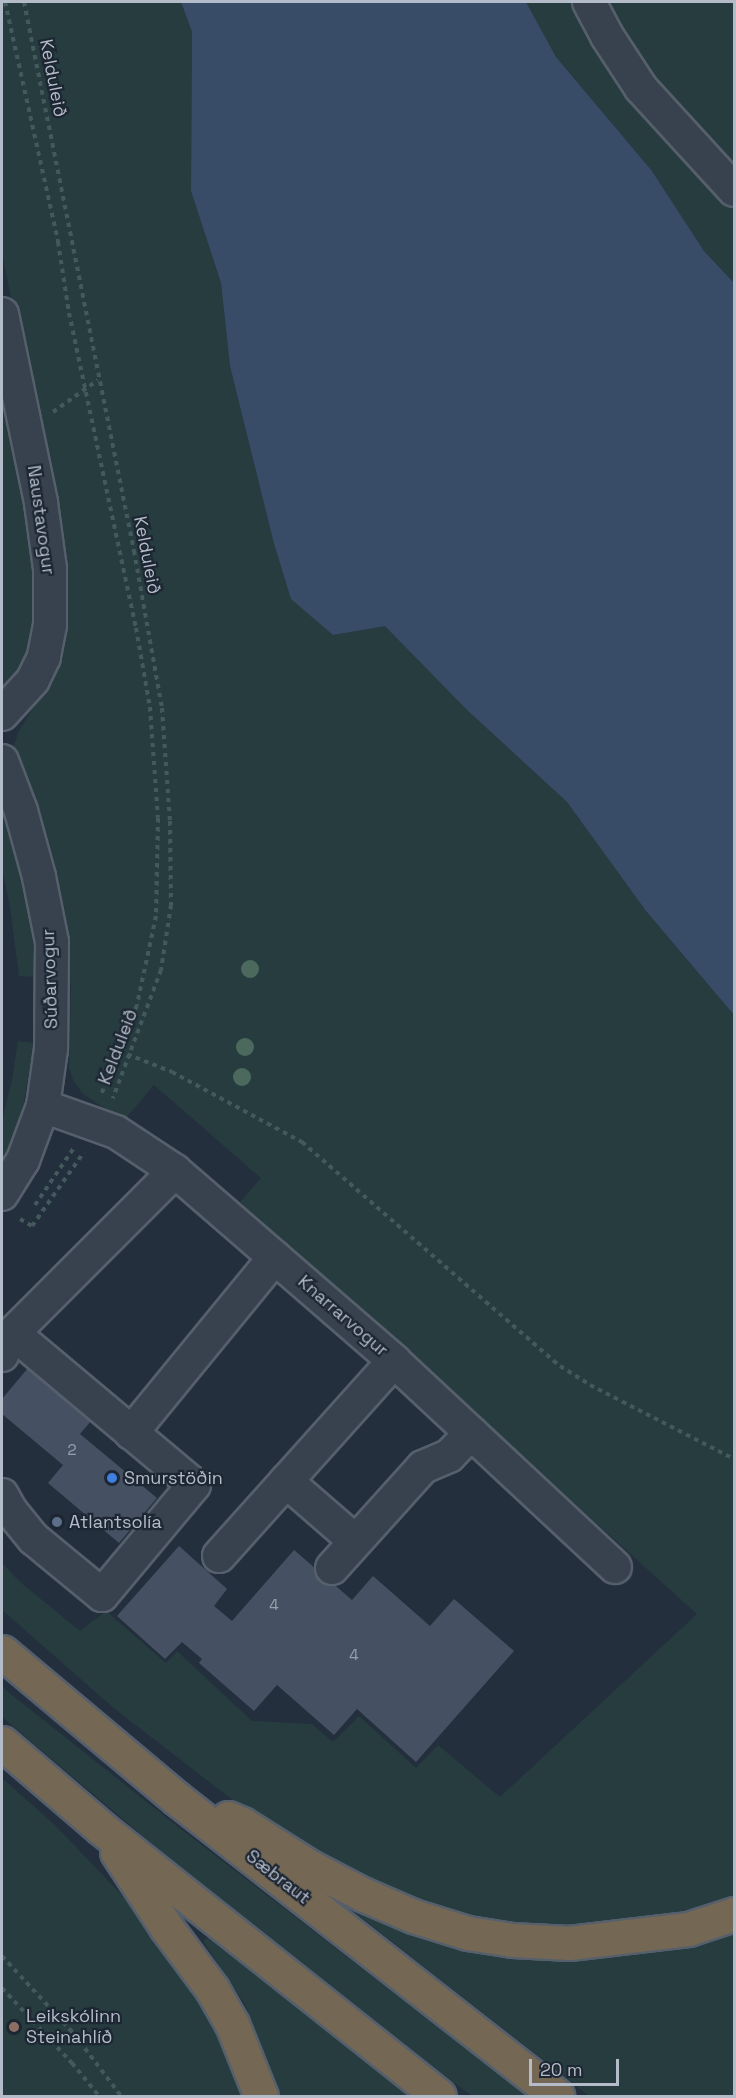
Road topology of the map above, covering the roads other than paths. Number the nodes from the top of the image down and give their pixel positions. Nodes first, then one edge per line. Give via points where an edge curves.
1 (590, 2) edge
2 (732, 181) edge
3 (2, 314) edge
4 (2, 714) edge
5 (2, 761) edge
6 (42, 1106) junction
7 (175, 1171) junction
8 (7, 1204) edge
9 (275, 1257) junction
10 (7, 1344) edge
11 (394, 1360) junction
12 (131, 1433) junction
13 (471, 1433) junction
14 (286, 1481) junction
15 (2, 1495) edge
16 (355, 1541) junction
17 (219, 1556) dead end
18 (615, 1567) dead end
19 (332, 1568) dead end
20 (2, 1652) edge
21 (2, 1743) edge
22 (176, 1798) junction
23 (101, 1828) junction
24 (735, 1914) edge
25 (261, 2097) edge
26 (439, 2097) edge
27 (558, 2097) edge

1 - 2 street via 641,88
3 - 4 street, Naustavogur via 41,503 50,569 50,625 44,657 33,680
5 - 6 street, Súðarvogur via 24,822 52,942 51,1048
6 - 7 street, Knarrarvogur via 116,1132
6 - 8 street, Súðarvogur
7 - 9 street, Knarrarvogur
7 - 10 street
9 - 11 street, Knarrarvogur
9 - 12 street
10 - 12 street
11 - 13 street, Knarrarvogur
11 - 14 street
12 - 15 street via 194,1485 102,1595 34,1539
13 - 16 street via 449,1456 423,1467
13 - 18 street, Knarrarvogur
14 - 16 street
14 - 17 street
16 - 19 street
20 - 22 highway, Sæbraut
21 - 23 highway
22 - 24 highway via 242,1824 362,1894 413,1916 468,1933 512,1940 580,1943 688,1929
22 - 27 highway, Sæbraut
23 - 25 highway via 212,1989 232,2025
23 - 26 highway

